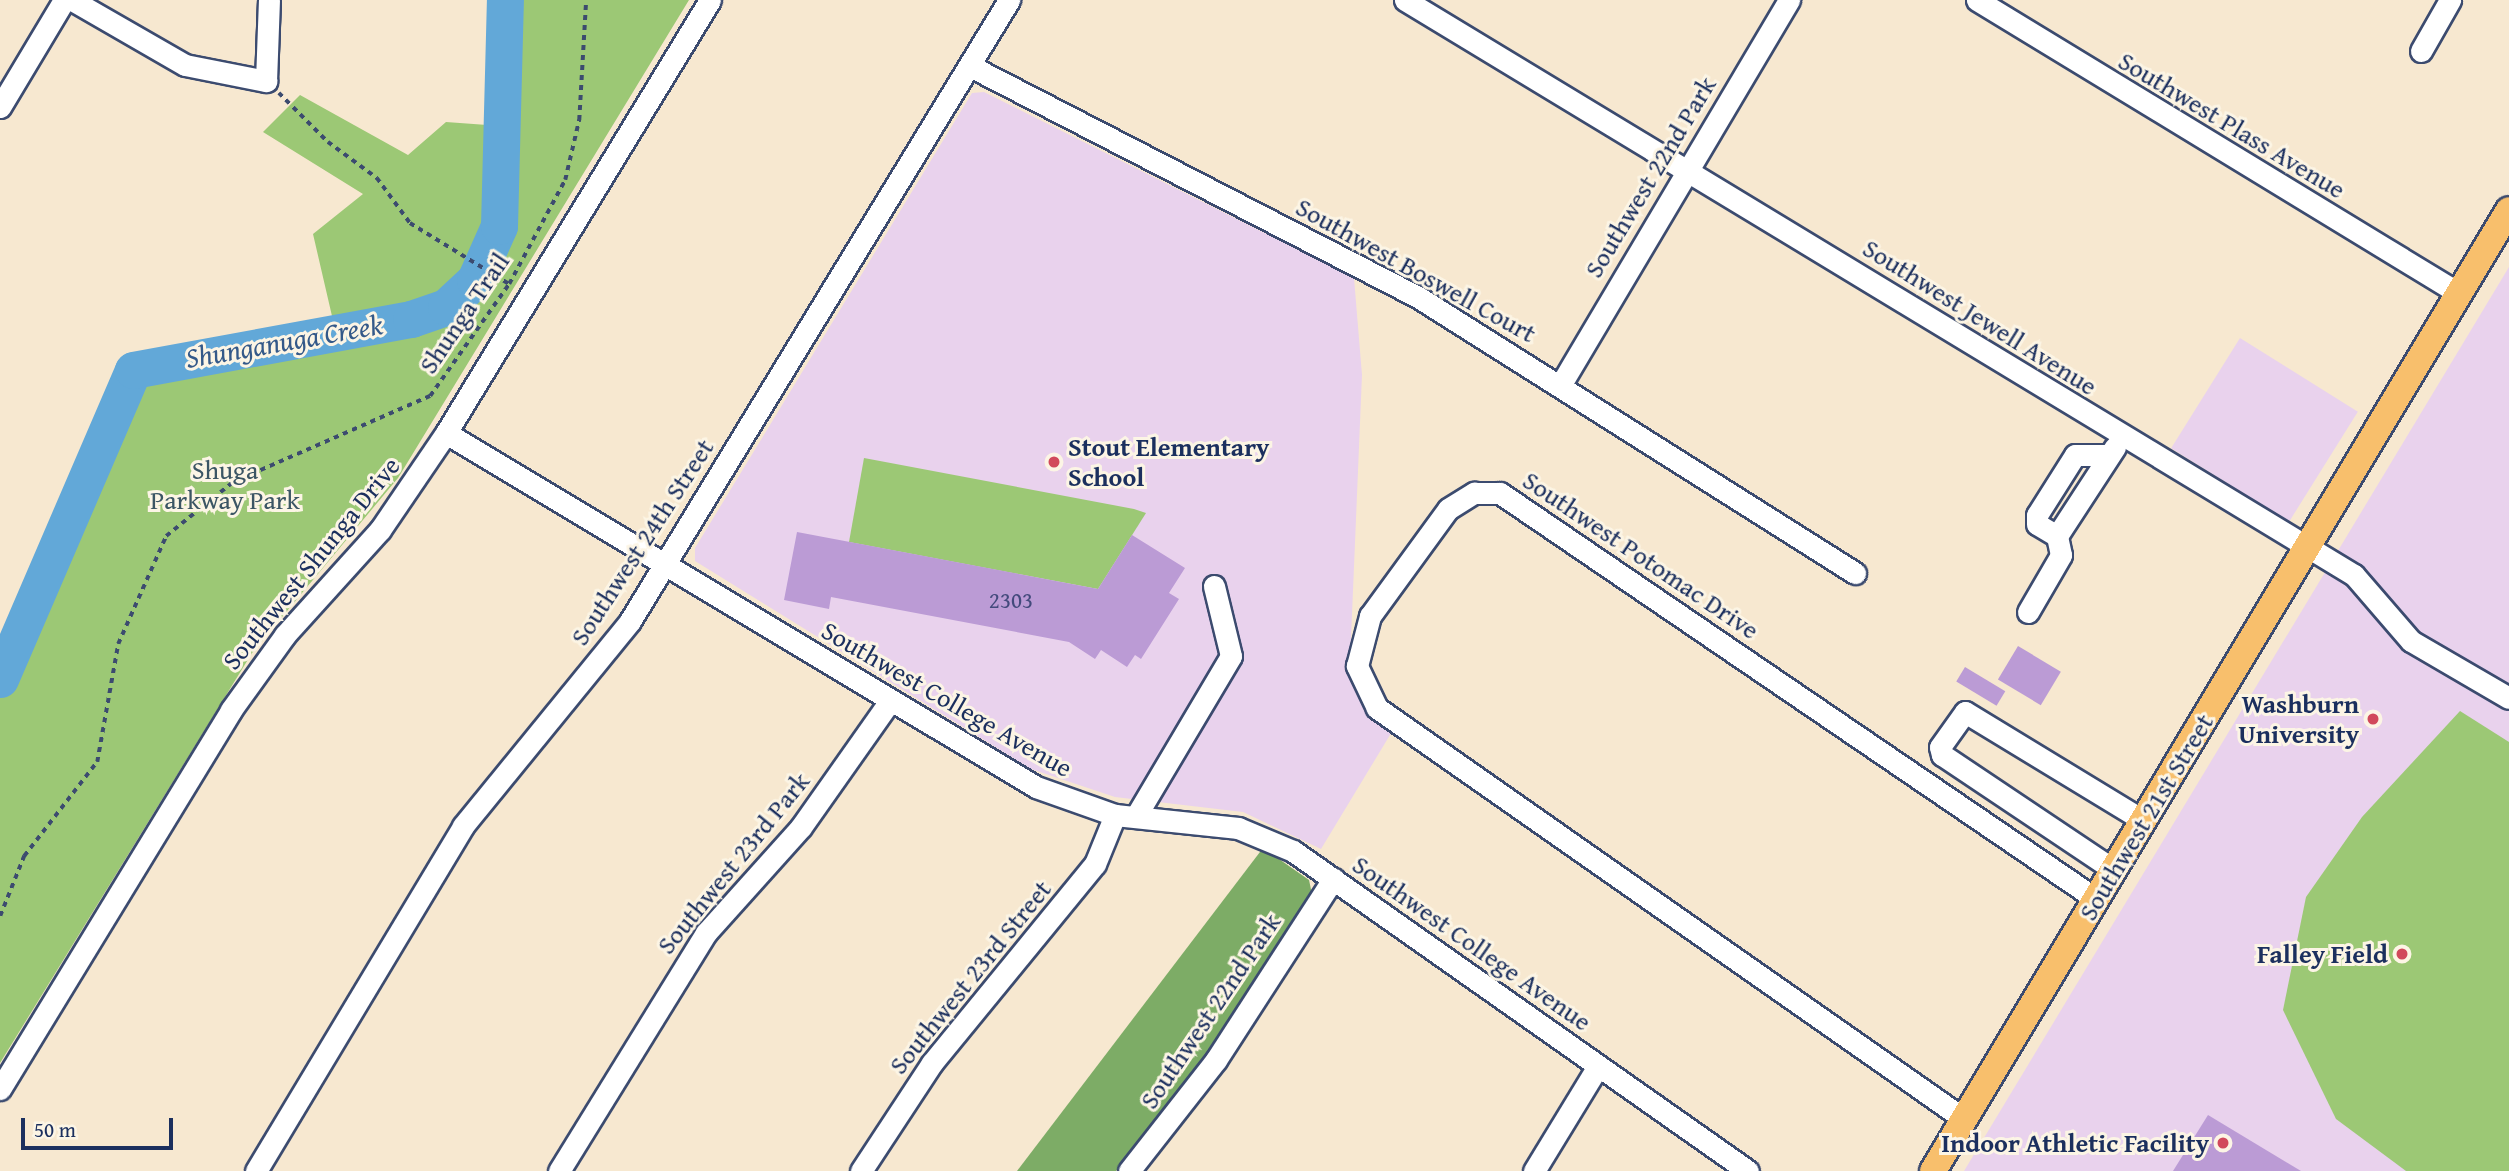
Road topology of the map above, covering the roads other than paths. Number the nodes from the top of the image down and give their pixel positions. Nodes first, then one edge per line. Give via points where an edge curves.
1 (64, 0) edge
2 (72, 0) edge
3 (269, 0) edge
4 (710, 0) edge
5 (1009, 0) edge
6 (1405, 0) edge
7 (1789, 0) edge
8 (1977, 0) edge
9 (2450, 0) edge
10 (2421, 51) dead end
11 (970, 66) junction
12 (0, 107) edge
13 (1686, 170) junction
14 (2509, 210) edge
15 (2460, 294) junction
16 (1561, 384) junction
17 (446, 433) junction
18 (2122, 437) junction
19 (2109, 455) junction
20 (2057, 536) junction
21 (2307, 550) junction
22 (667, 564) junction
23 (1855, 573) dead end
24 (1214, 586) dead end
25 (2028, 612) dead end
26 (2509, 698) edge
27 (890, 701) junction
28 (1126, 816) junction
29 (2144, 821) junction
30 (2114, 870) junction
31 (1333, 879) junction
32 (2096, 900) junction
33 (1598, 1066) junction
34 (0, 1088) edge
35 (1964, 1119) junction
36 (256, 1171) edge
37 (559, 1171) edge
38 (862, 1171) edge
39 (1129, 1171) edge
40 (1534, 1171) edge
41 (1748, 1171) edge
42 (1933, 1171) edge

1 - 12 street
2 - 3 street via 185,65 266,81
4 - 17 street, Southwest Shunga Drive
5 - 11 street, Southwest 24th Street
6 - 13 street, Southwest Jewell Avenue
7 - 13 street, Southwest 22nd Park
8 - 15 street, Southwest Plass Avenue
9 - 10 street
11 - 16 street, Southwest Boswell Court via 1418,297
11 - 22 street, Southwest 24th Street
13 - 16 street, Southwest 22nd Park
13 - 18 street, Southwest Jewell Avenue
14 - 15 main road, Southwest 21st Street
15 - 21 main road, Southwest 21st Street
16 - 23 street, Southwest Boswell Court
17 - 22 street, Southwest College Avenue
17 - 34 street, Southwest Shunga Drive via 380,530 285,635 231,710
18 - 19 street
18 - 21 street, Southwest Jewell Avenue
19 - 20 street
19 - 20 street via 2070,461 2037,515 2037,524
20 - 25 street via 2061,555
21 - 26 street, Southwest Jewell Avenue via 2354,575 2411,641
21 - 29 main road, Southwest 21st Street
22 - 27 street, Southwest College Avenue
22 - 36 street, Southwest 24th Street via 596,665 456,836
24 - 28 street, Southwest 23rd Street via 1231,656
27 - 28 street, Southwest College Avenue via 1036,787
27 - 37 street, Southwest 23rd Park via 801,827 706,933
28 - 31 street, Southwest College Avenue via 1238,828 1293,850
28 - 38 street, Southwest 23rd Street via 1095,864 932,1063
29 - 30 main road, Southwest 21st Street
29 - 30 street via 1965,712 1940,747 1942,755
30 - 32 main road, Southwest 21st Street
31 - 33 street, Southwest College Avenue
31 - 39 street, Southwest 22nd Park via 1216,1060
32 - 35 main road, Southwest 21st Street
32 - 35 street, Southwest Potomac Drive via 1500,493 1474,493 1448,509 1370,615 1357,666 1377,708
33 - 40 street
33 - 41 street, Southwest College Avenue
35 - 42 main road, Southwest 21st Street

